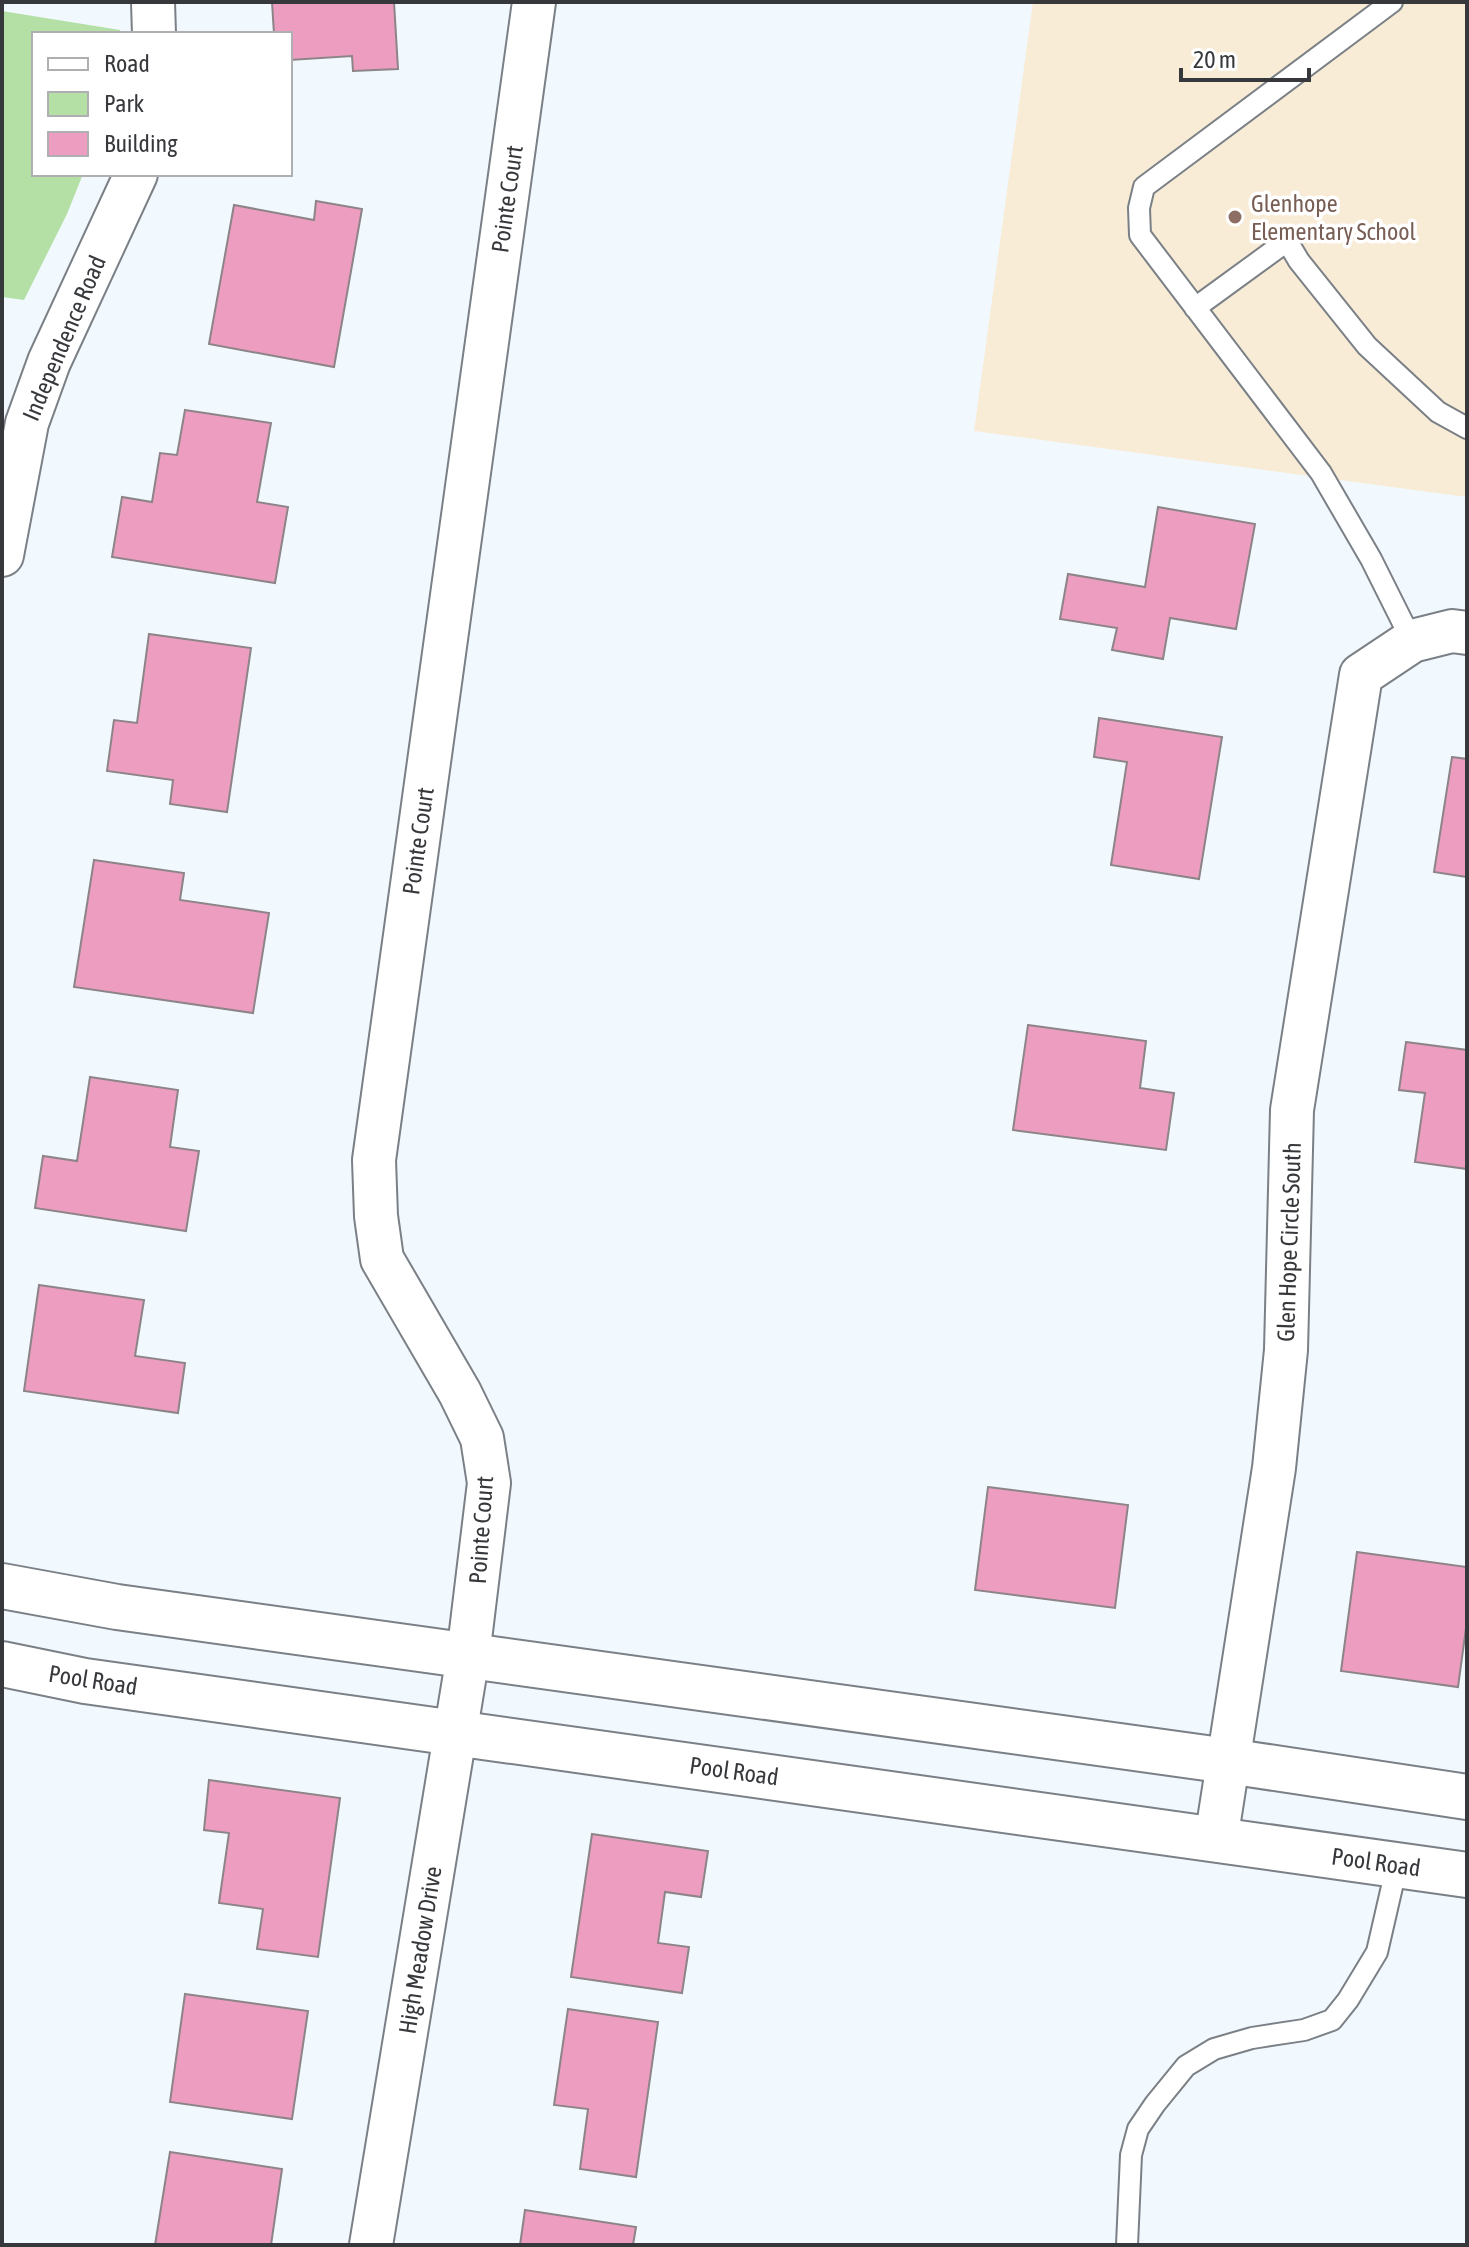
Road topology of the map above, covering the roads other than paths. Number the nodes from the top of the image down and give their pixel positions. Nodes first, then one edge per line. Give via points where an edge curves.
1 (153, 2) edge
2 (534, 2) edge
3 (1392, 2) edge
4 (154, 32) edge
5 (135, 176) edge
6 (1195, 308) junction
7 (1467, 428) edge
8 (2, 555) edge
9 (1467, 633) edge
10 (1400, 650) junction
11 (2, 1586) edge
12 (468, 1656) junction
13 (2, 1664) edge
14 (456, 1731) junction
15 (1228, 1761) junction
16 (1467, 1797) edge
17 (1216, 1840) junction
18 (1397, 1865) junction
19 (1467, 1875) edge
20 (371, 2245) edge
21 (1127, 2245) edge

1 - 4 street
2 - 12 street, Pointe Court via 374,1160 382,1259 482,1438 489,1483
3 - 6 lane via 1144,187 1140,235
5 - 8 street, Independence Road via 49,362 27,423
6 - 7 lane via 1287,241 1367,346 1438,412
6 - 10 lane via 1321,473 1371,559
9 - 10 street via 1452,631
10 - 15 street, Glen Hope Circle South via 1361,675 1292,1110 1286,1350
11 - 12 main road
12 - 14 street, High Meadow Drive
12 - 15 main road
13 - 14 main road, Pool Road via 85,1681
14 - 17 main road, Pool Road
14 - 20 street, High Meadow Drive
15 - 16 main road
15 - 17 street, Glen Hope Circle South
17 - 18 main road, Pool Road
18 - 19 main road, Pool Road
18 - 21 lane via 1377,1952 1332,2020 1214,2049 1186,2066 1155,2104 1138,2129 1131,2155

